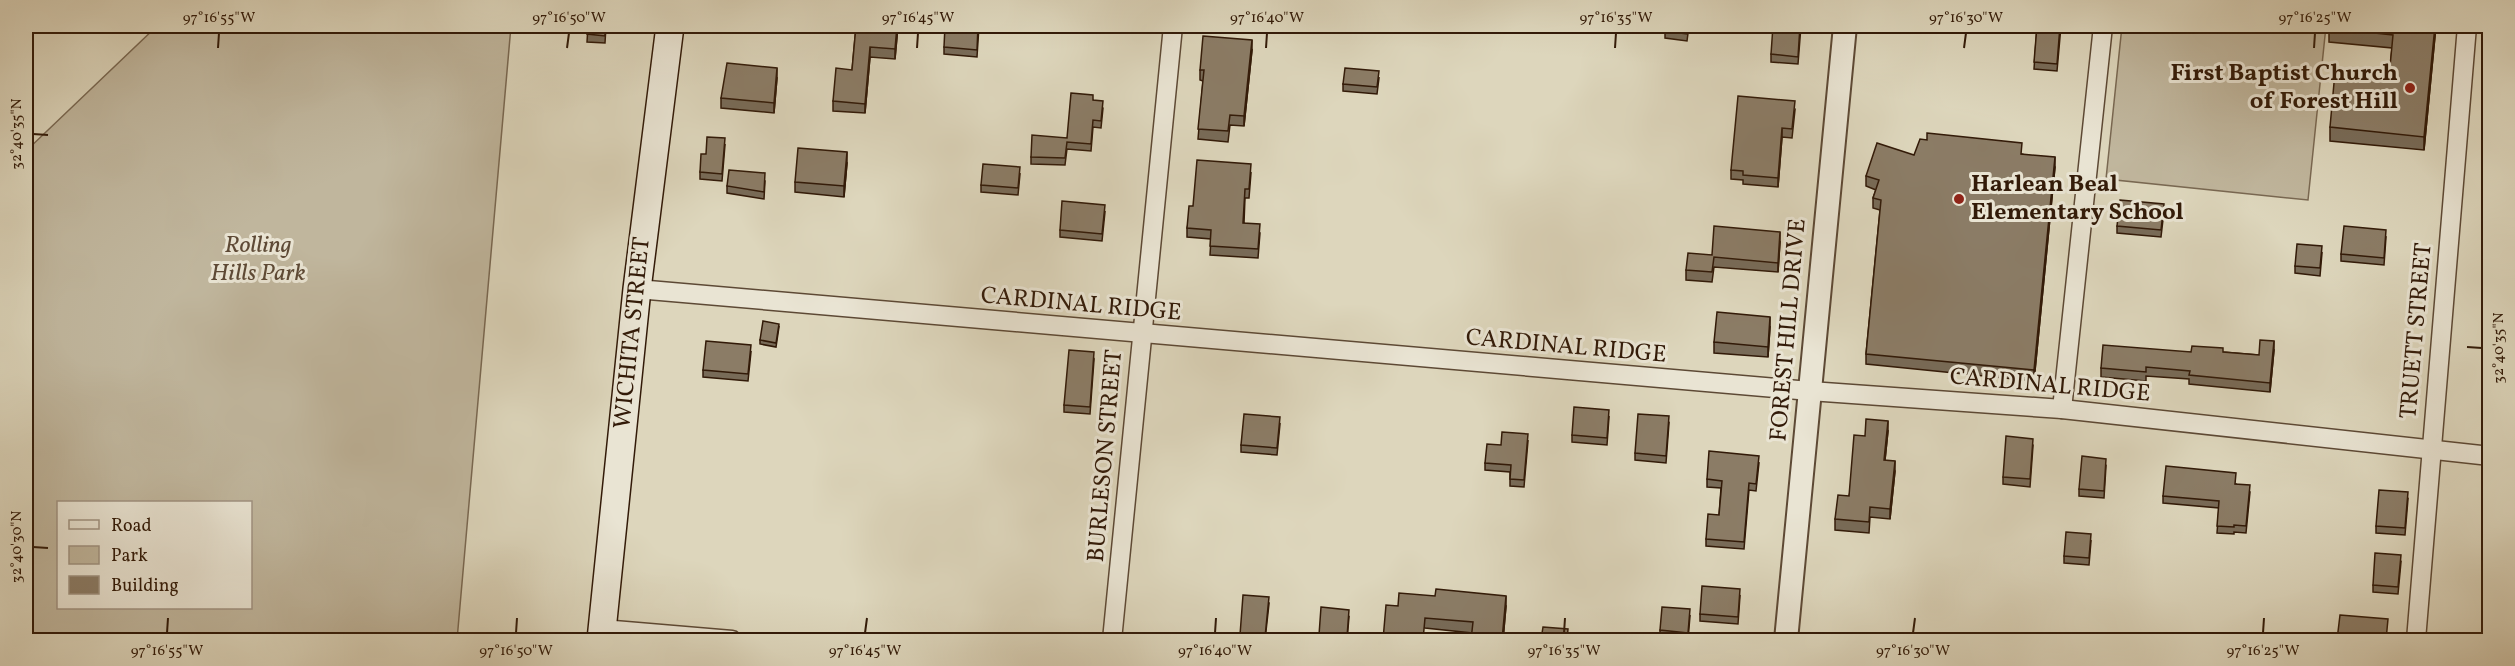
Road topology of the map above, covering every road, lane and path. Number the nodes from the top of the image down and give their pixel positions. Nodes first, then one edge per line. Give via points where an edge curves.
1 (670, 26) edge
2 (1173, 26) edge
3 (1845, 26) edge
4 (2103, 26) edge
5 (2467, 26) edge
6 (637, 289) junction
7 (1141, 334) junction
8 (1810, 392) junction
9 (2062, 409) junction
10 (2431, 450) junction
11 (2490, 456) edge
12 (602, 635) edge
13 (732, 640) edge
14 (1112, 640) edge
15 (1786, 640) edge
16 (2416, 640) edge

1 - 6 main road, WICHITA STREET
2 - 7 street, BURLESON STREET
3 - 8 street, FOREST HILL DRIVE
4 - 9 street
5 - 10 street, TRUETT STREET
6 - 7 street, CARDINAL RIDGE
6 - 12 main road, WICHITA STREET
7 - 8 street, CARDINAL RIDGE
7 - 14 street, BURLESON STREET
8 - 9 street, CARDINAL RIDGE
8 - 15 street, FOREST HILL DRIVE
9 - 10 street, CARDINAL RIDGE
10 - 11 street, CARDINAL RIDGE
10 - 16 street, TRUETT STREET
12 - 13 street

